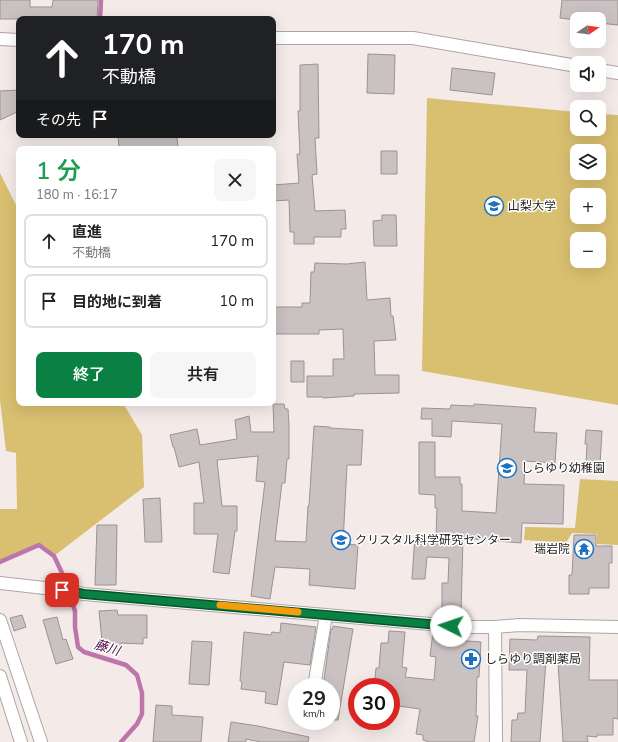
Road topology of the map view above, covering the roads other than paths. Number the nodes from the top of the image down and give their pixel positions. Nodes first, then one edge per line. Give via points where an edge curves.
1 (276, 38) edge
2 (0, 39) edge
3 (16, 40) edge
4 (570, 65) edge
5 (606, 71) edge
6 (618, 73) edge
7 (0, 583) edge
8 (326, 615) junction
9 (0, 620) edge
10 (495, 627) junction
11 (618, 627) edge
12 (0, 676) edge
13 (316, 678) edge
14 (22, 742) edge
15 (41, 742) edge
16 (496, 742) edge

1 - 4 street via 413,38
2 - 3 street
5 - 6 street
7 - 8 street via 84,594
8 - 10 street
8 - 13 street
9 - 15 street
10 - 11 street
10 - 16 street
12 - 14 street

